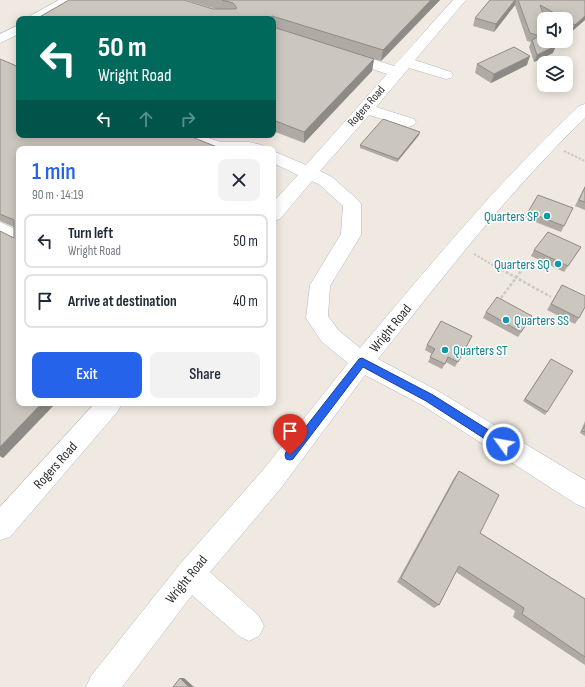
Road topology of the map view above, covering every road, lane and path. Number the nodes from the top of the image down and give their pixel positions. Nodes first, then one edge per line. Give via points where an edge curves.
1 (68, 0) edge
2 (457, 0) edge
3 (41, 16) edge
4 (16, 30) edge
5 (0, 40) edge
6 (333, 52) edge
7 (401, 67) junction
8 (446, 75) dead end
9 (364, 108) junction
10 (585, 109) edge
11 (408, 122) dead end
12 (192, 138) edge
13 (548, 144) junction
14 (217, 146) edge
15 (276, 157) edge
16 (585, 160) edge
17 (309, 171) junction
18 (276, 210) edge
19 (0, 229) edge
20 (16, 237) edge
21 (458, 245) junction
22 (527, 262) dead end
23 (516, 278) junction
24 (551, 297) dead end
25 (501, 298) edge
26 (362, 362) junction
27 (107, 406) edge
28 (585, 495) edge
29 (0, 527) edge
30 (190, 574) junction
31 (249, 626) dead end
32 (102, 687) edge

1 - 3 street
2 - 7 street, Rogers Road
4 - 5 street
6 - 7 street
7 - 8 street
7 - 9 street, Rogers Road
9 - 11 street
9 - 17 street, Rogers Road
10 - 13 street, Wright Road
12 - 14 street
13 - 16 path
13 - 21 street, Wright Road
15 - 17 street
17 - 18 street, Rogers Road
17 - 26 street via 326,180 352,204 351,235 320,285 317,318 330,336
19 - 20 street
21 - 23 path
21 - 26 street, Wright Road
22 - 23 path
23 - 24 path
23 - 25 path
26 - 28 street via 430,398
26 - 30 street, Wright Road via 272,478
27 - 29 street, Rogers Road
30 - 31 street
30 - 32 street, Wright Road

